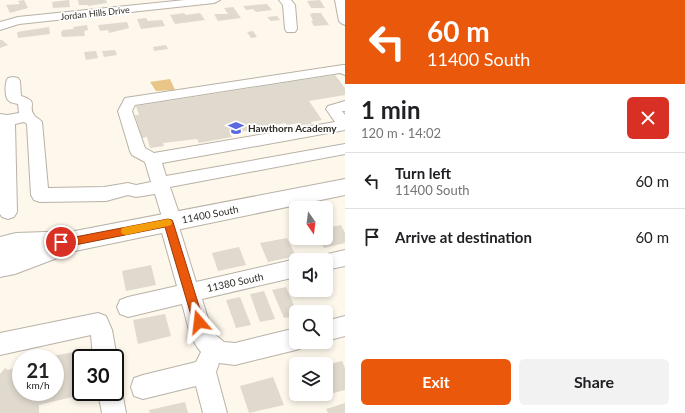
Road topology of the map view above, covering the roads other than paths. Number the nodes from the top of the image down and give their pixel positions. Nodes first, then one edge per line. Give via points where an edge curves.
1 (214, 0) edge
2 (285, 0) edge
3 (341, 0) edge
4 (123, 5) edge
5 (345, 21) edge
6 (0, 26) edge
7 (291, 29) dead end
8 (345, 71) edge
9 (13, 81) dead end
10 (345, 106) edge
11 (27, 117) junction
12 (4, 120) edge
13 (345, 125) edge
14 (345, 149) edge
15 (152, 159) junction
16 (161, 185) junction
17 (345, 188) edge
18 (8, 212) dead end
19 (171, 222) junction
20 (75, 241) junction
21 (0, 247) edge
22 (345, 258) edge
23 (333, 261) edge
24 (0, 266) edge
25 (289, 270) edge
26 (189, 292) junction
27 (128, 307) dead end
28 (345, 326) edge
29 (333, 329) edge
30 (289, 341) edge
31 (0, 344) edge
32 (104, 349) edge
33 (213, 349) junction
34 (204, 372) junction
35 (143, 387) dead end
36 (112, 401) edge
37 (114, 413) edge
38 (215, 413) edge

1 - 4 street, Jordan Hills Drive
2 - 7 street via 289,5
3 - 5 street
4 - 6 street, Jordan Hills Drive via 74,16 18,21
8 - 15 street via 343,69 130,101 125,111 138,151
9 - 11 street via 14,98 25,102
10 - 13 street via 333,109
11 - 12 street
11 - 16 street via 34,122 40,195 106,194 111,198 129,196 136,191
12 - 18 street
13 - 15 street
14 - 16 street
15 - 16 street
16 - 19 street
17 - 19 main road, 11400 South
19 - 20 main road, 11400 South
19 - 26 street
20 - 21 main road, 11400 South
20 - 24 main road, 11400 South via 15,264
22 - 23 street
25 - 26 street, 11380 South
26 - 27 street, 11380 South
26 - 33 street via 203,338
28 - 29 street
30 - 33 street via 235,354 225,354
31 - 32 street via 98,323
33 - 34 street
34 - 35 street
34 - 38 street
36 - 37 street

